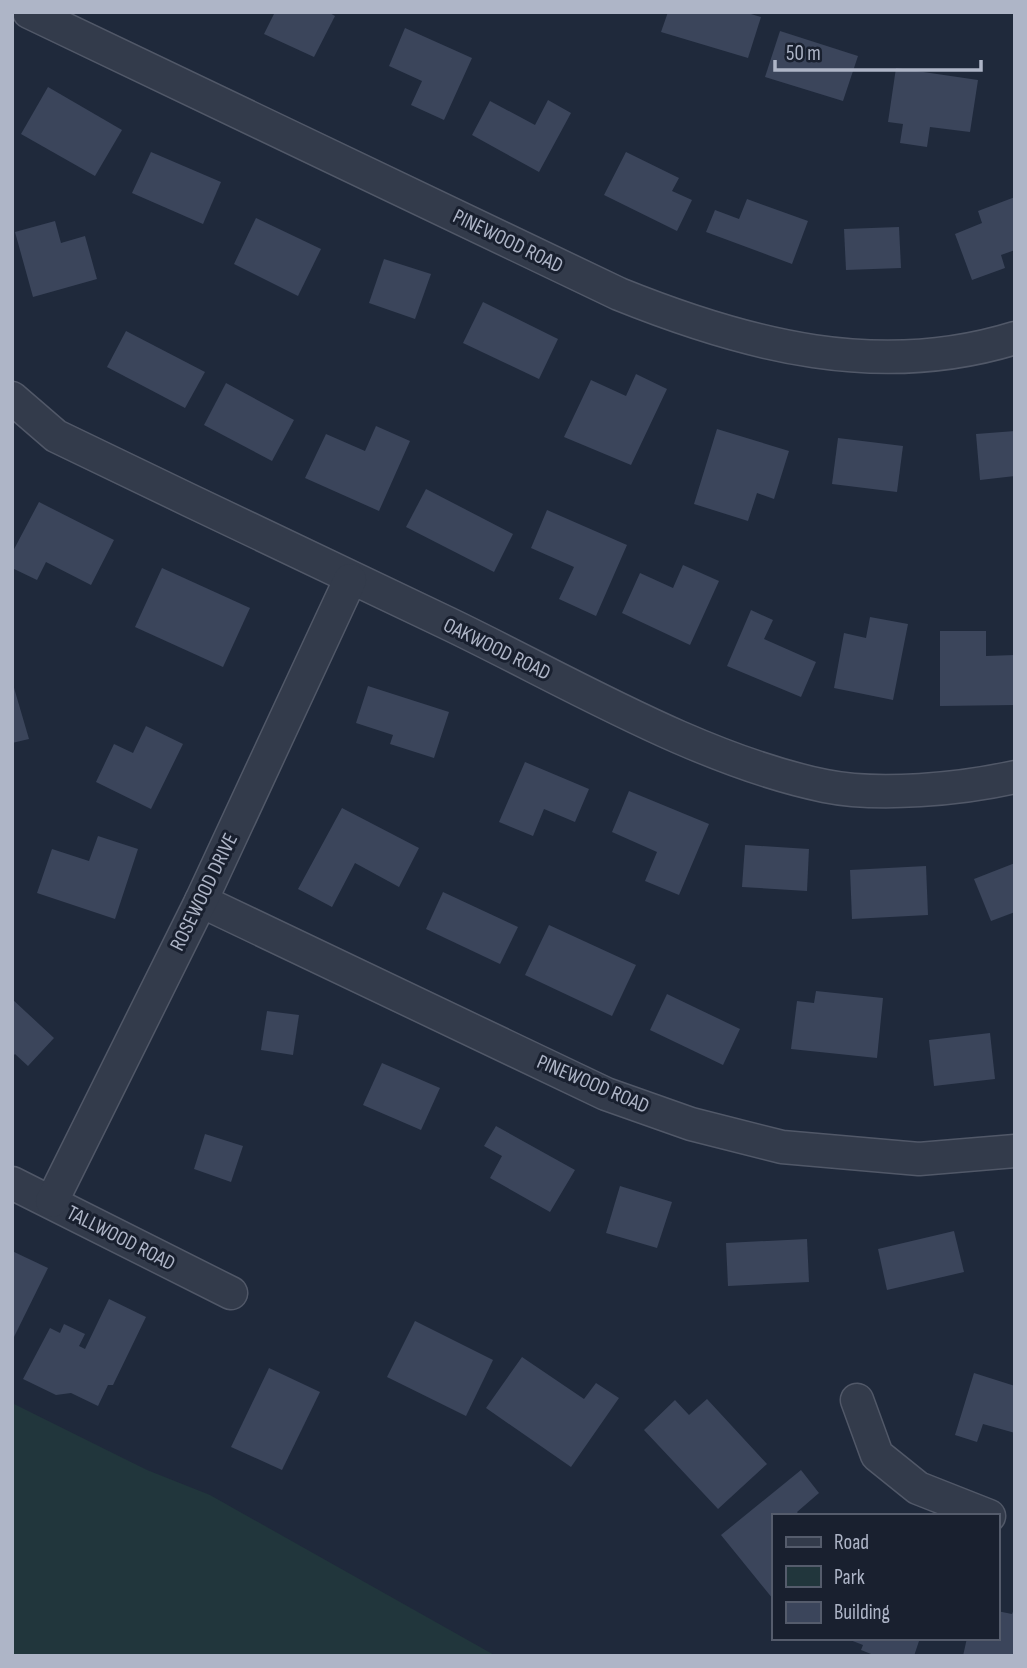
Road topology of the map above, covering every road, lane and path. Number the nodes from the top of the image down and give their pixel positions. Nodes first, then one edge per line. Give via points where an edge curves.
1 (29, 12) edge
2 (1015, 338) edge
3 (12, 398) edge
4 (351, 580) junction
5 (1015, 778) edge
6 (201, 901) junction
7 (1015, 1151) edge
8 (12, 1183) edge
9 (52, 1201) junction
10 (231, 1293) dead end
11 (857, 1400) dead end
12 (984, 1514) edge

1 - 2 street, PINEWOOD ROAD via 671,315 792,348 858,358 972,351
3 - 4 street, OAKWOOD ROAD via 56,436
4 - 5 street, OAKWOOD ROAD via 649,722 734,759 813,783 893,790
4 - 6 street, ROSEWOOD DRIVE
6 - 7 street, PINEWOOD ROAD via 606,1094 691,1124 782,1147 919,1159
6 - 9 street, ROSEWOOD DRIVE
8 - 9 street, TALLWOOD ROAD
9 - 10 street, TALLWOOD ROAD
11 - 12 street via 877,1455 918,1488

